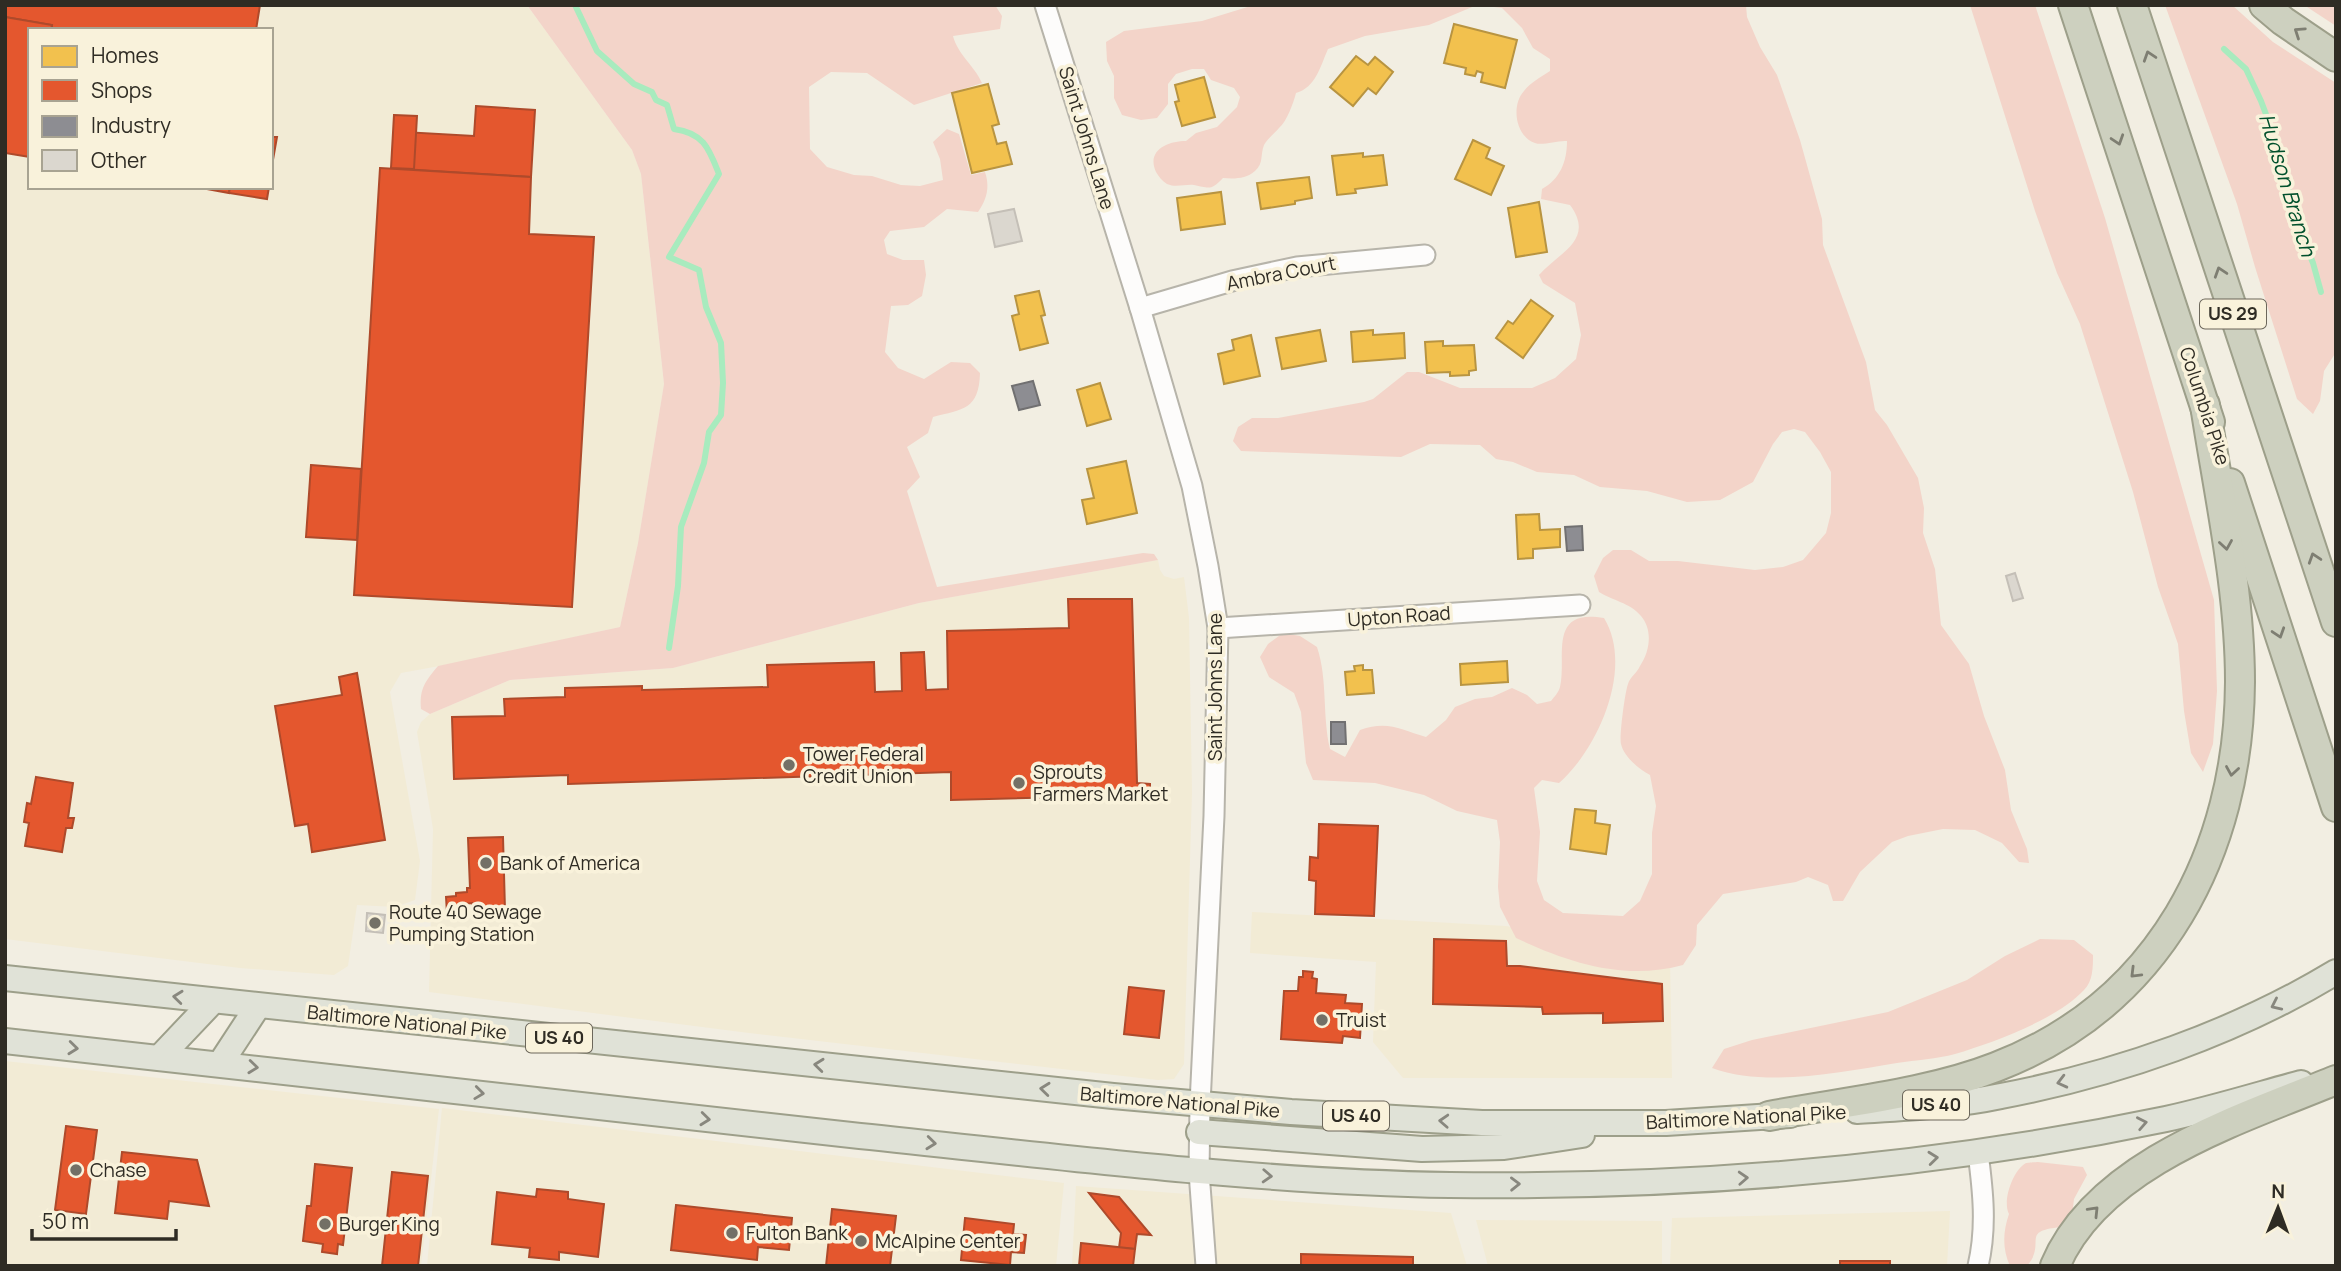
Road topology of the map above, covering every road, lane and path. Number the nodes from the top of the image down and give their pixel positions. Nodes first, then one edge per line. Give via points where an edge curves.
1 (1045, 5) edge
2 (2073, 5) edge
3 (2132, 5) edge
4 (2264, 5) edge
5 (2336, 57) edge
6 (1425, 255) dead end
7 (1140, 308) junction
8 (2205, 405) junction
9 (1580, 605) dead end
10 (2336, 622) edge
11 (1218, 628) junction
12 (2336, 807) edge
13 (2336, 972) edge
14 (5, 978) edge
15 (213, 1001) junction
16 (258, 1006) junction
17 (5, 1041) edge
18 (160, 1057) junction
19 (220, 1064) junction
20 (2336, 1074) edge
21 (2336, 1080) edge
22 (1200, 1104) junction
23 (1769, 1116) junction
24 (1666, 1123) junction
25 (1199, 1132) junction
26 (1978, 1153) junction
27 (1199, 1172) junction
28 (1206, 1266) edge
29 (1978, 1266) edge
30 (2055, 1266) edge

1 - 7 street, Saint Johns Lane
2 -> 8 highway, Columbia Pike / US 29
10 -> 3 highway, US 29
5 -> 4 highway
6 - 7 street, Ambra Court via 1297,267
7 - 11 street, Saint Johns Lane via 1192,486
8 -> 12 highway, Columbia Pike / US 29
8 -> 23 highway via 2232,580 2240,682 2228,796 2212,850 2192,894 2142,968 2068,1031 2029,1052 1937,1085
9 - 11 street, Upton Road
11 - 22 street, Saint Johns Lane
13 -> 23 main road, Baltimore National Pike / US 40 via 2217,1032 2081,1077 2000,1097
15 -> 14 main road, Baltimore National Pike / US 40
15 - 16 main road, Baltimore National Pike / US 40
15 - 18 main road
16 - 19 main road
22 -> 16 main road, Baltimore National Pike / US 40
17 -> 18 main road
18 - 19 main road
19 -> 27 main road
26 -> 20 main road via 2172,1118
30 -> 21 highway via 2081,1223 2145,1167 2186,1142
24 -> 22 main road, Baltimore National Pike / US 40 via 1482,1123
22 - 25 street, Saint Johns Lane
23 - 24 main road, Baltimore National Pike / US 40
24 - 25 main road via 1504,1147 1422,1149
25 - 27 street, Saint Johns Lane
27 -> 26 main road via 1447,1185 1604,1183 1779,1176
26 - 29 street via 1984,1224
27 - 28 street, Saint Johns Lane

